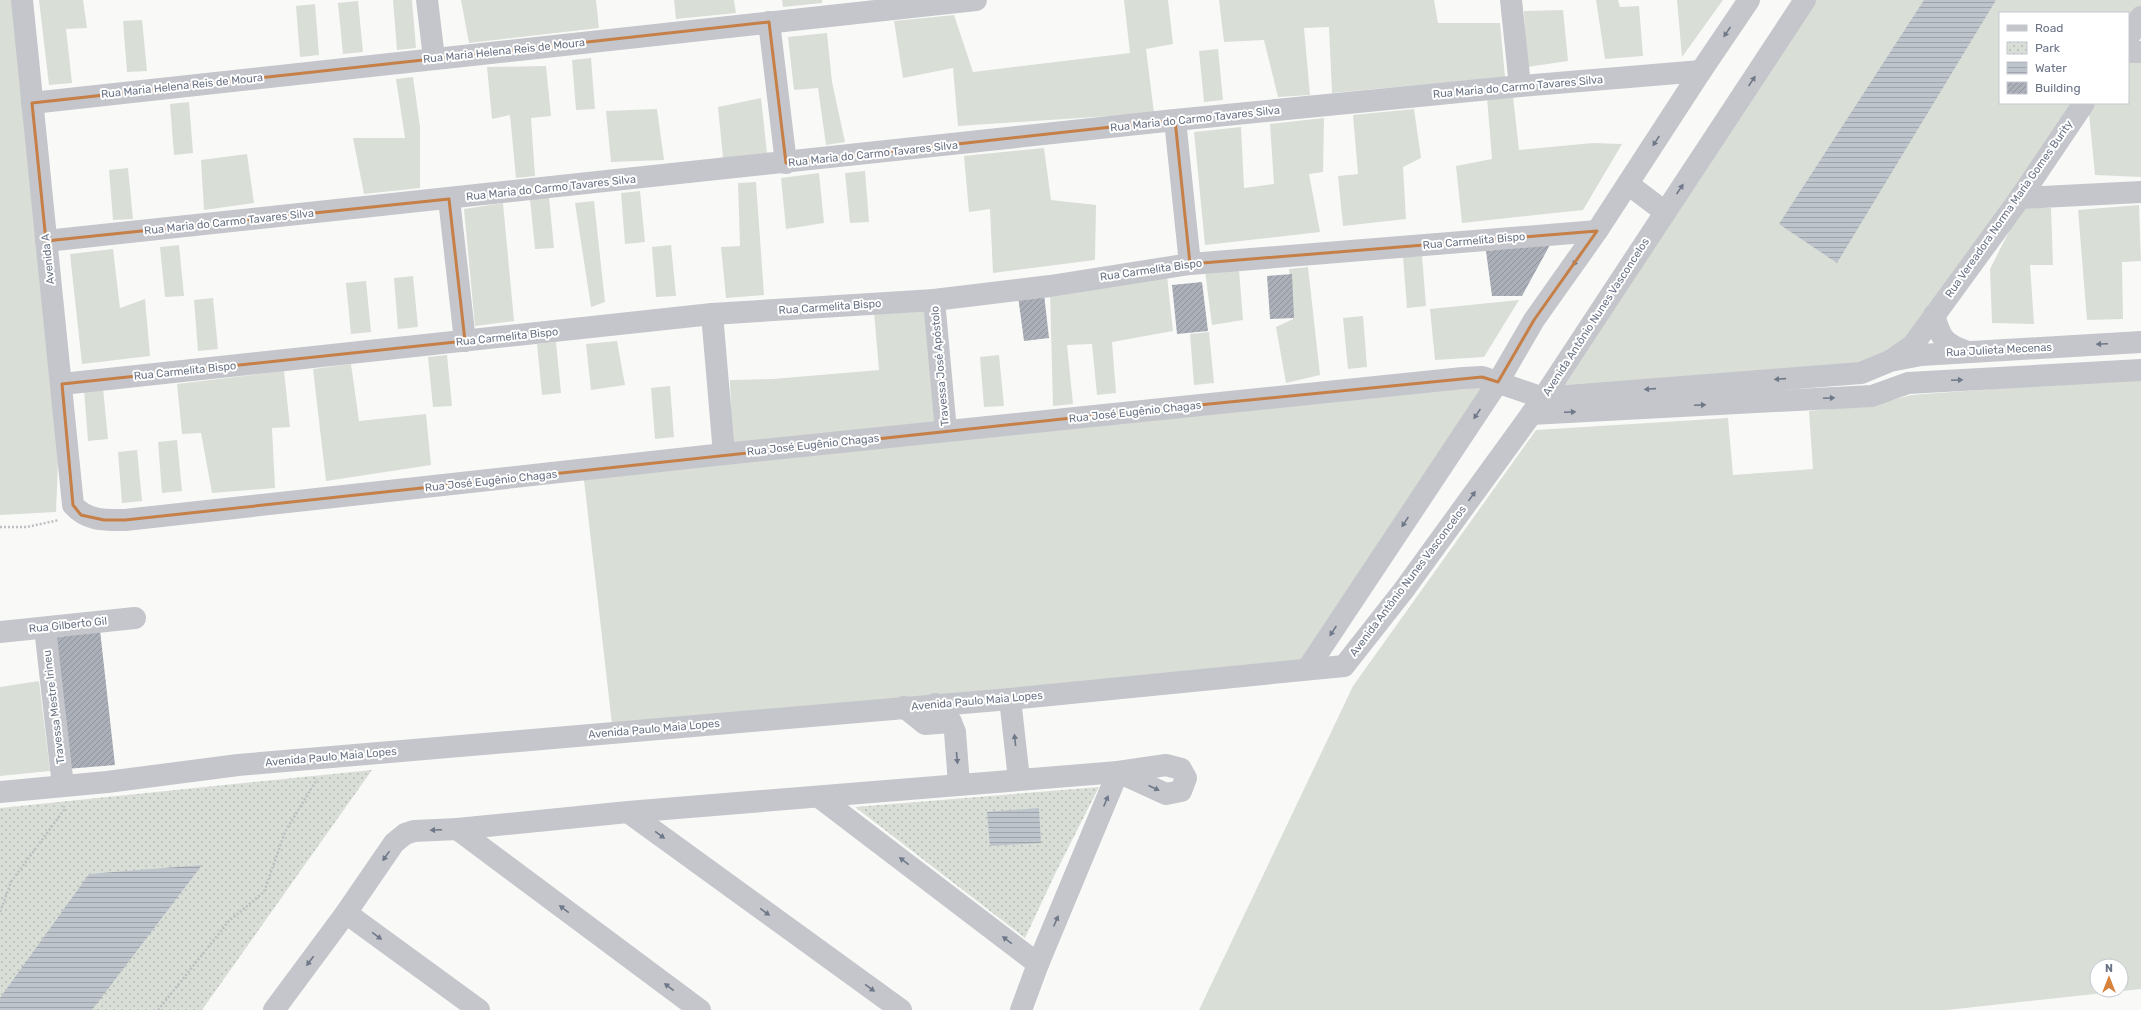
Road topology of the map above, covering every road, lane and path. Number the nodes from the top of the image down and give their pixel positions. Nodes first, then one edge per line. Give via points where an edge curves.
1 (22, 0) edge
2 (427, 0) edge
3 (976, 0) edge
4 (1511, 0) edge
5 (1749, 0) edge
6 (1805, 0) edge
7 (2141, 17) edge
8 (769, 22) junction
9 (2129, 36) edge
10 (2129, 52) edge
11 (2141, 52) edge
12 (434, 58) junction
13 (1701, 70) junction
14 (1520, 86) junction
15 (32, 103) junction
16 (2083, 104) edge
17 (1175, 120) junction
18 (786, 163) junction
19 (1628, 184) junction
20 (2141, 192) edge
21 (2020, 198) junction
22 (449, 199) junction
23 (1665, 212) junction
24 (1598, 231) junction
25 (46, 241) junction
26 (1190, 264) junction
27 (934, 300) junction
28 (712, 314) junction
29 (1934, 315) junction
30 (465, 341) junction
31 (2141, 342) edge
32 (1968, 352) junction
33 (1890, 361) junction
34 (2141, 370) edge
35 (1498, 382) junction
36 (62, 384) junction
37 (1537, 406) junction
38 (946, 431) junction
39 (724, 454) junction
40 (81, 515) junction
41 (0, 527) edge
42 (135, 618) dead end
43 (44, 628) junction
44 (0, 632) edge
45 (1308, 668) junction
46 (1010, 699) junction
47 (935, 704) junction
48 (904, 706) junction
49 (951, 722) junction
50 (317, 778) dead end
51 (1019, 779) junction
52 (959, 784) junction
53 (0, 792) edge
54 (64, 795) junction
55 (819, 797) junction
56 (628, 812) junction
57 (457, 829) junction
58 (0, 912) edge
59 (346, 913) junction
60 (1038, 964) junction
61 (279, 1008) edge
62 (158, 1010) edge
63 (479, 1010) edge
64 (700, 1010) edge
65 (901, 1010) edge
66 (1021, 1010) edge

1 - 15 street, Avenida A
2 - 12 street
3 - 8 street, Rua Maria Helena Reis de Moura
4 - 14 street
5 -> 13 street
23 -> 6 street, Avenida Antônio Nunes Vasconcelos
7 - 9 street
8 - 12 street, Rua Maria Helena Reis de Moura
8 - 18 street
10 - 11 street
12 - 15 street, Rua Maria Helena Reis de Moura
13 - 14 street, Rua Maria do Carmo Tavares Silva
13 -> 19 street
14 - 17 street, Rua Maria do Carmo Tavares Silva
15 - 25 street, Avenida A
16 - 21 street, Rua Vereadora Norma Maria Gomes Burity
17 - 18 street, Rua Maria do Carmo Tavares Silva
17 - 26 street
18 - 22 street, Rua Maria do Carmo Tavares Silva
19 - 23 street
19 - 24 street
20 - 21 street
21 - 29 street, Rua Vereadora Norma Maria Gomes Burity
22 - 25 street, Rua Maria do Carmo Tavares Silva
22 - 30 street
23 - 37 street, Avenida Antônio Nunes Vasconcelos
24 - 26 street, Rua Carmelita Bispo
24 -> 35 street via 1534,320
25 - 36 street, Avenida A
26 - 27 street, Rua Carmelita Bispo via 1050,286
27 - 28 street, Rua Carmelita Bispo
27 - 38 street, Travessa José Apóstolo
28 - 30 street, Rua Carmelita Bispo
28 - 39 street
29 - 32 street via 1939,331 1950,346
29 - 33 street, Rua Vereadora Norma Maria Gomes Burity via 1913,345
30 - 36 street, Rua Carmelita Bispo
31 -> 32 street, Rua Julieta Mecenas
32 - 33 street, Rua Julieta Mecenas via 1921,355
33 -> 37 street, Rua Julieta Mecenas via 1860,373
37 -> 34 street via 1872,396 1908,383
35 - 37 street, Rua José Eugênio Chagas
35 - 38 street, Rua José Eugênio Chagas via 1482,377 1463,378
35 -> 45 street
36 - 40 street, Avenida A via 73,505
45 -> 37 street, Avenida Antônio Nunes Vasconcelos via 1344,666 1403,591
38 - 39 street, Rua José Eugênio Chagas
39 - 40 street, Rua José Eugênio Chagas via 124,520 104,520
40 - 41 path via 27,527
42 - 43 street, Rua Gilberto Gil
43 - 44 street, Rua Gilberto Gil
43 - 54 street, Travessa Mestre Irineu
45 - 46 street, Avenida Paulo Maia Lopes
46 - 47 street, Avenida Paulo Maia Lopes
51 -> 46 street
47 - 48 street, Avenida Paulo Maia Lopes
47 - 49 street
48 - 49 street via 925,724
48 - 54 street, Avenida Paulo Maia Lopes via 238,765
49 -> 52 street via 955,732
50 - 62 path via 285,832 264,892 228,920
51 - 52 street
60 -> 51 street via 1118,772
52 - 55 street
53 - 54 street, Avenida Paulo Maia Lopes
54 - 58 path via 64,810 11,882
55 - 56 street
60 -> 55 street
56 - 57 street
56 -> 65 street
57 -> 59 street via 414,831 405,834 394,843
64 -> 57 street
59 -> 61 street
59 -> 63 street
60 - 66 street

